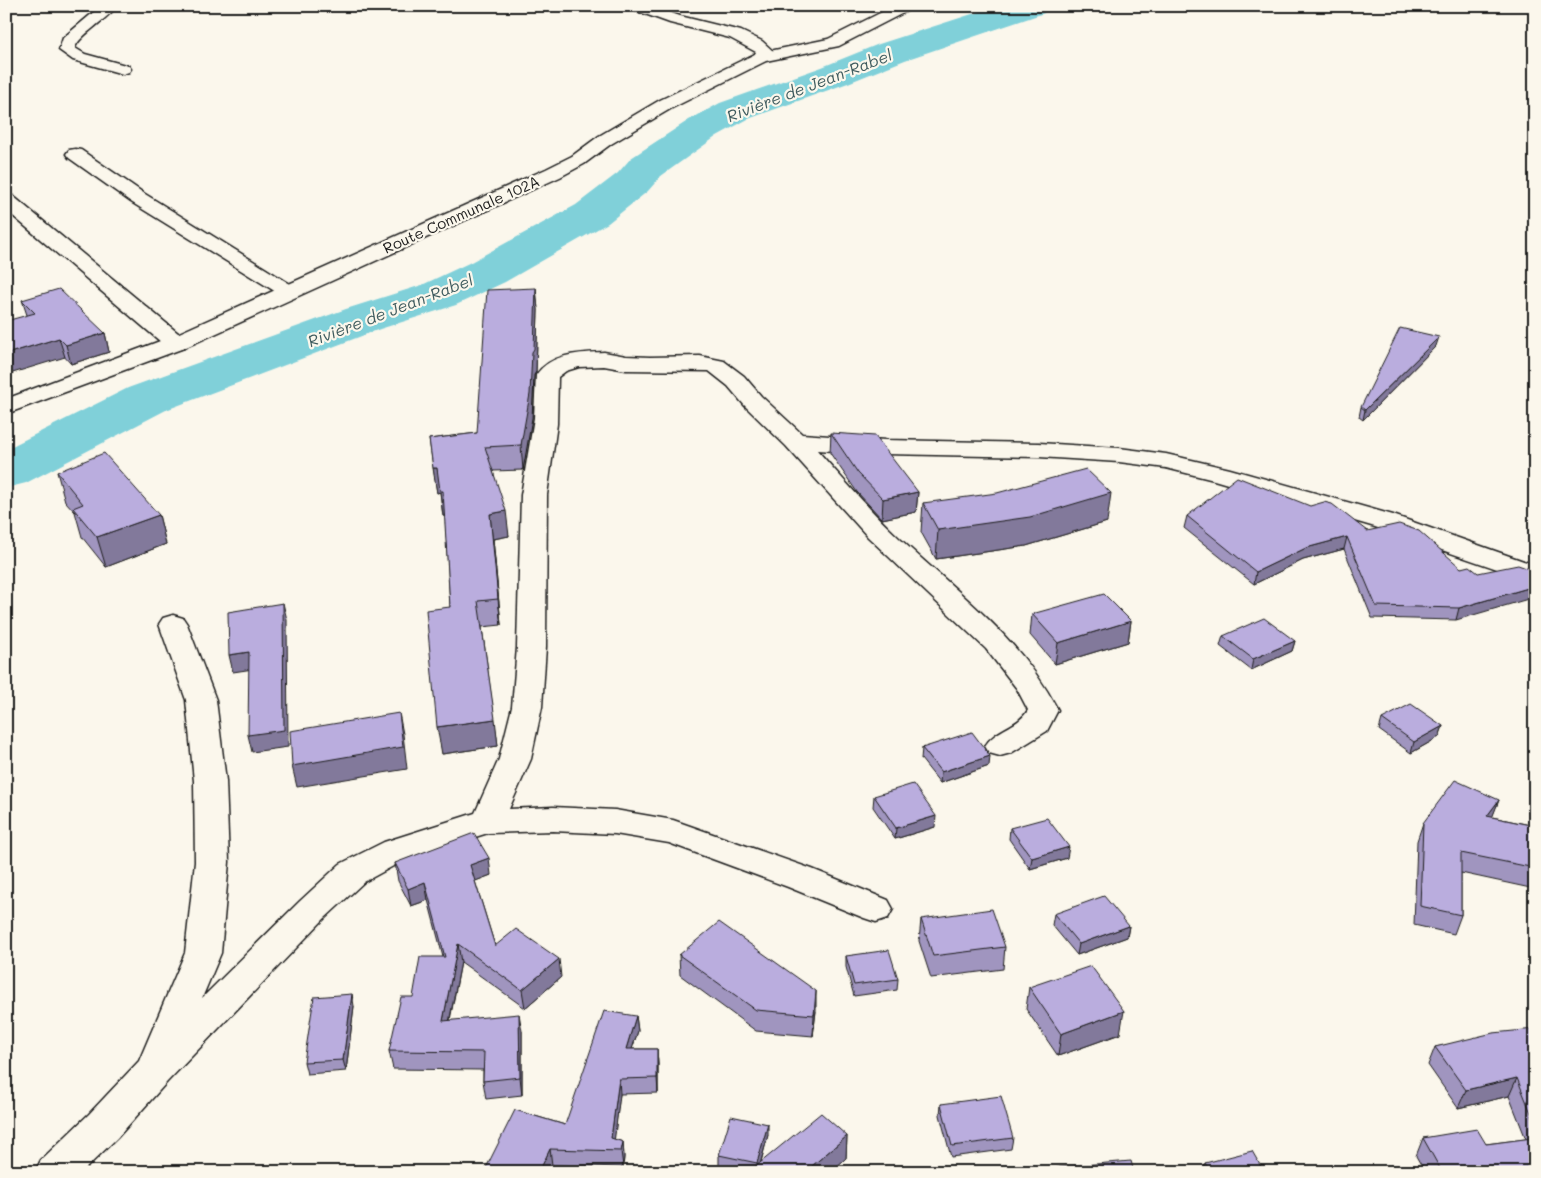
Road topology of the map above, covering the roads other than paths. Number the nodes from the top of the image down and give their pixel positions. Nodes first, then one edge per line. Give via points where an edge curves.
1 (110, 6) edge
2 (636, 6) edge
3 (906, 6) edge
4 (761, 57) junction
5 (123, 69) dead end
6 (75, 154) dead end
7 (6, 200) edge
8 (288, 292) junction
9 (176, 343) junction
10 (6, 407) edge
11 (795, 441) junction
12 (1535, 574) edge
13 (173, 624) dead end
14 (1000, 746) dead end
15 (488, 821) junction
16 (876, 910) dead end
17 (154, 1071) junction
18 (55, 1172) edge

1 - 5 street via 69,41 67,50 79,57
2 - 4 street via 721,30 757,44 765,50
3 - 4 street, Route Communale 102A via 833,43
4 - 8 street, Route Communale 102A via 666,104 553,173
6 - 8 street via 138,198
7 - 9 street
8 - 9 street, Route Communale 102A
9 - 10 street, Route Communale 102A
11 - 12 street via 1118,454 1166,461 1384,521
11 - 14 street via 890,544 991,638 1036,695 1043,710 1036,724
11 - 15 street via 736,381 716,366 577,360 558,366 547,375 546,421 534,493 528,688 521,738
13 - 17 street via 201,700 210,781 212,862 203,953
15 - 16 street via 553,819 615,822 673,832 800,878
15 - 17 street via 396,850 352,873
17 - 18 street

